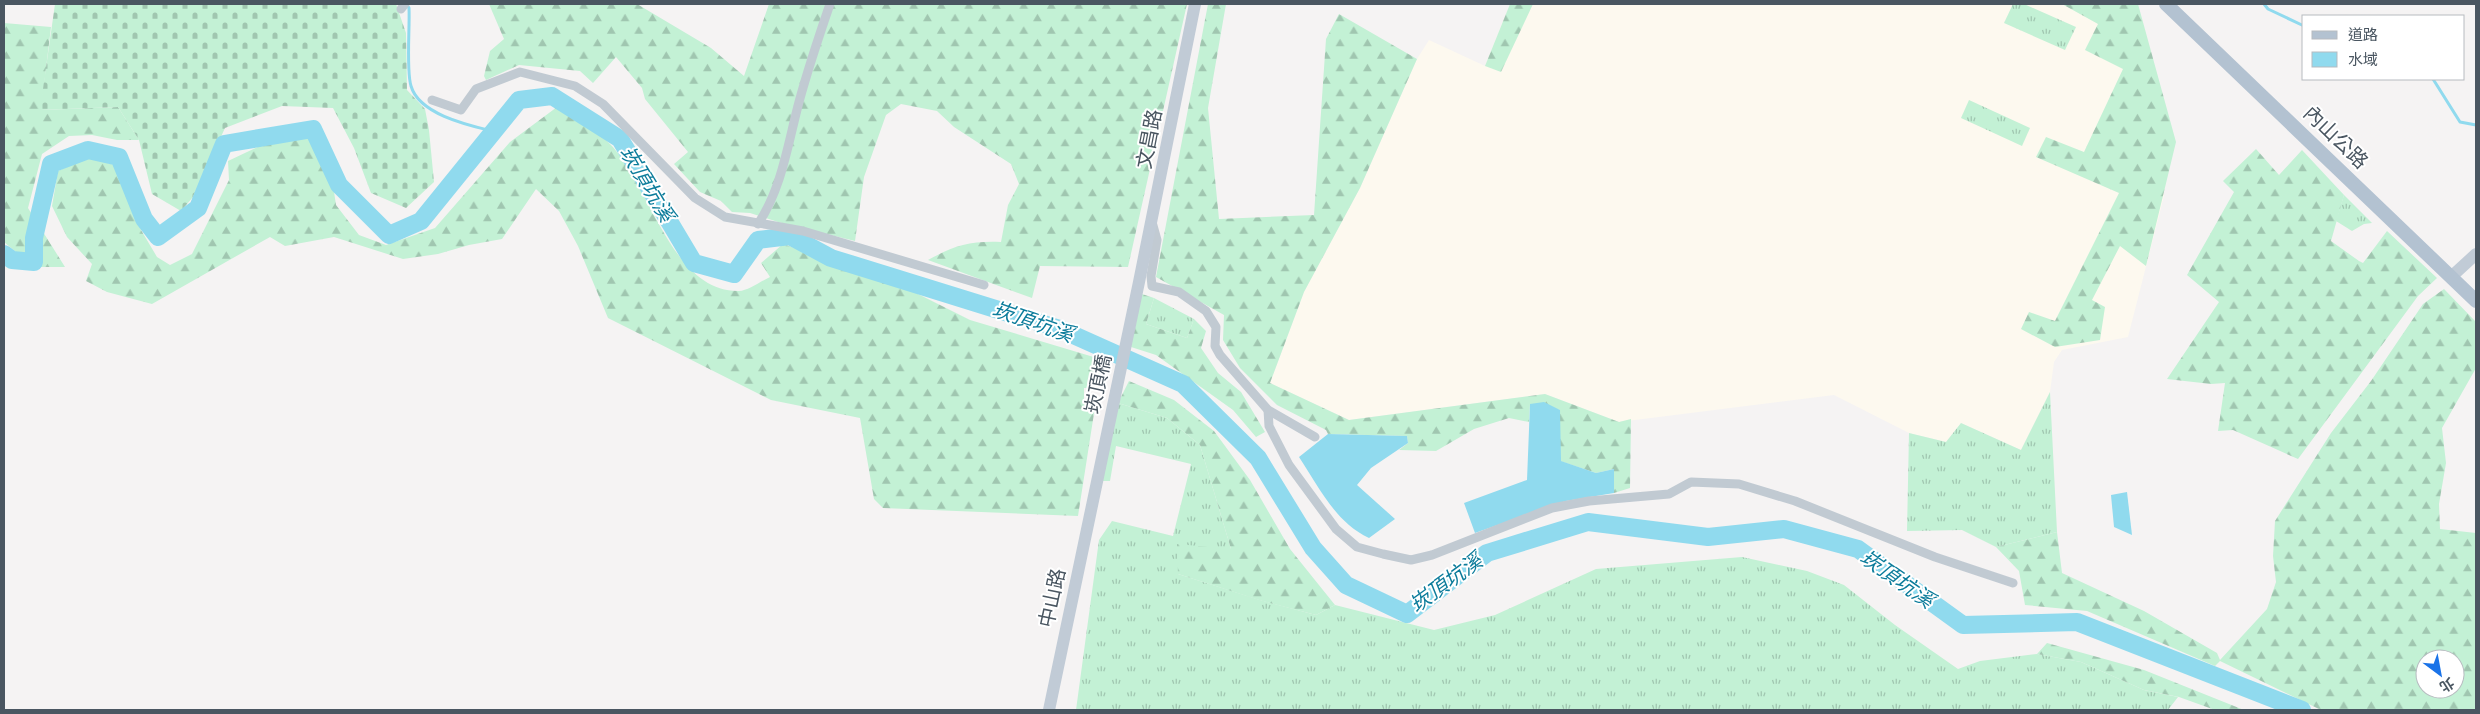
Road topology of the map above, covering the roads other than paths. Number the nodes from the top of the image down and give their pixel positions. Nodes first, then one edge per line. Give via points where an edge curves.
1 (830, 4) edge
2 (1195, 4) edge
3 (2166, 4) edge
4 (432, 100) dead end
5 (1152, 219) junction
6 (758, 224) junction
7 (2476, 254) edge
8 (2451, 277) junction
9 (1139, 282) joint
10 (984, 285) dead end
11 (2476, 301) edge
12 (1268, 410) junction
13 (1315, 437) dead end
14 (1093, 493) joint
15 (2013, 582) dead end
16 (1048, 710) edge

1 - 6 street via 799,101 790,145 767,211
2 - 5 main road, 文昌路
3 - 8 main road, 內山公路
4 - 6 street via 461,110 476,89 520,72 575,86 603,104 696,198 725,217
5 - 9 main road, 文昌路
5 - 12 street via 1157,240 1152,286 1179,292 1206,311 1216,327 1215,346 1220,355
6 - 10 street via 803,231
7 - 8 main road
8 - 11 main road, 內山公路
9 - 14 main road, 崁頂橋
12 - 13 street
12 - 15 street via 1269,426 1289,465 1336,529 1357,547 1383,554 1411,560 1432,555 1552,508 1589,501 1669,494 1691,482 1739,484 1795,501 1935,557
14 - 16 main road, 中山路

